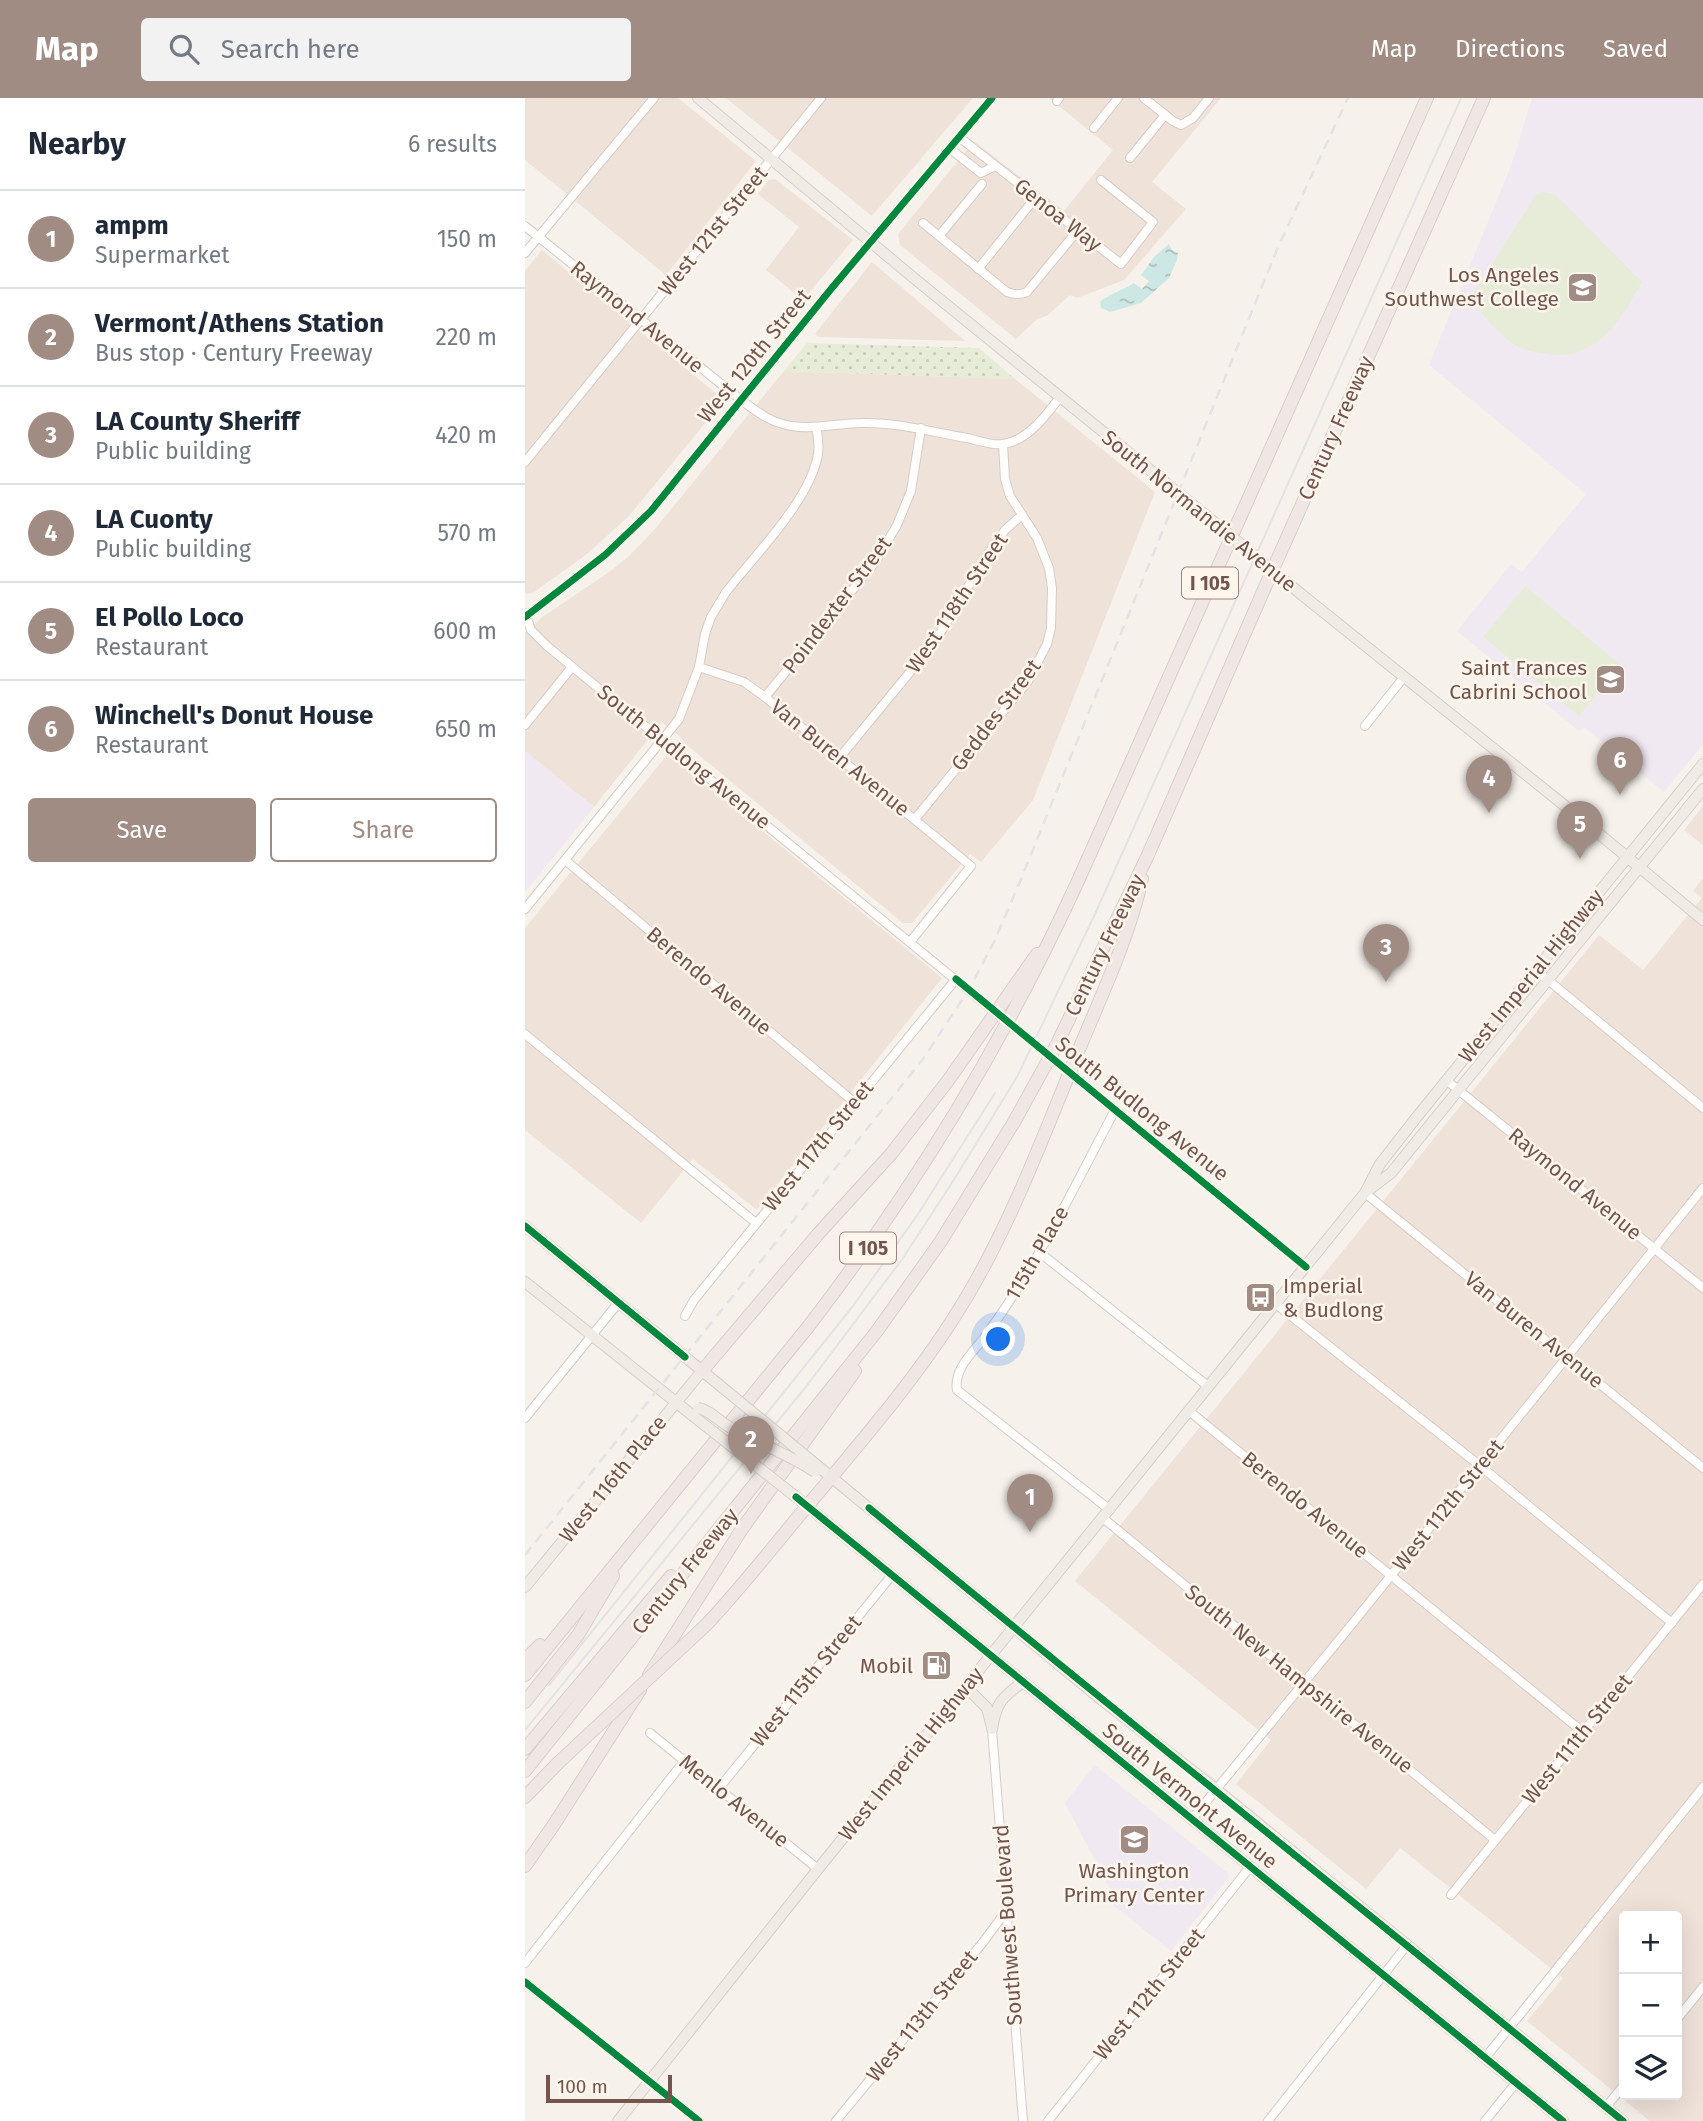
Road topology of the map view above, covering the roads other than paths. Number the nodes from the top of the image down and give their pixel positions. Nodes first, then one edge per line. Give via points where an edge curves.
1 (653, 98) edge
2 (698, 98) edge
3 (821, 98) edge
4 (992, 98) edge
5 (1118, 98) edge
6 (1144, 98) edge
7 (1209, 98) edge
8 (1427, 98) edge
9 (1485, 98) edge
10 (1165, 115) junction
11 (1094, 128) dead end
12 (959, 137) junction
13 (949, 148) junction
14 (1130, 158) dead end
15 (772, 159) junction
16 (995, 166) junction
17 (1101, 180) dead end
18 (982, 184) dead end
19 (1036, 197) junction
20 (923, 223) dead end
21 (525, 226) edge
22 (1078, 230) junction
23 (939, 236) junction
24 (538, 237) junction
25 (871, 241) junction
26 (525, 253) edge
27 (978, 269) junction
28 (640, 320) junction
29 (1060, 397) junction
30 (741, 400) junction
31 (816, 427) junction
32 (921, 428) junction
33 (1003, 444) junction
34 (525, 462) edge
35 (1021, 515) junction
36 (526, 615) edge
37 (572, 667) junction
38 (699, 667) junction
39 (1404, 677) junction
40 (765, 697) junction
41 (525, 724) edge
42 (1365, 726) dead end
43 (663, 739) junction
44 (840, 757) junction
45 (1703, 764) edge
46 (1703, 789) edge
47 (915, 819) junction
48 (1148, 855) junction
49 (1628, 858) junction
50 (565, 860) junction
51 (1640, 868) junction
52 (525, 909) edge
53 (1703, 920) edge
54 (1059, 923) junction
55 (910, 942) junction
56 (1536, 970) junction
57 (956, 979) junction
58 (1548, 980) junction
59 (525, 1034) edge
60 (1447, 1080) junction
61 (1459, 1089) junction
62 (1432, 1098) junction
63 (854, 1102) junction
64 (1703, 1108) edge
65 (1115, 1110) junction
66 (1391, 1172) junction
67 (1703, 1188) edge
68 (1365, 1193) junction
69 (756, 1223) junction
70 (525, 1226) edge
71 (941, 1241) junction
72 (1655, 1248) junction
73 (1039, 1252) junction
74 (1306, 1267) junction
75 (525, 1282) edge
76 (1703, 1288) edge
77 (618, 1302) junction
78 (1276, 1304) junction
79 (685, 1317) dead end
80 (591, 1336) junction
81 (1568, 1357) junction
82 (702, 1371) junction
83 (1209, 1387) junction
84 (957, 1390) joint
85 (675, 1402) junction
86 (695, 1411) junction
87 (1189, 1411) junction
88 (525, 1418) edge
89 (1479, 1465) junction
90 (1703, 1468) edge
91 (817, 1469) junction
92 (832, 1476) junction
93 (758, 1479) junction
94 (807, 1506) junction
95 (1106, 1514) junction
96 (632, 1542) junction
97 (892, 1575) junction
98 (1392, 1575) junction
99 (1703, 1584) edge
100 (525, 1587) edge
101 (591, 1592) junction
102 (1672, 1623) junction
103 (1014, 1628) junction
104 (992, 1655) junction
105 (525, 1660) edge
106 (525, 1675) edge
107 (1023, 1682) junction
108 (1304, 1683) junction
109 (966, 1687) junction
110 (525, 1702) edge
111 (992, 1730) junction
112 (1583, 1732) junction
113 (650, 1733) dead end
114 (525, 1749) edge
115 (685, 1760) junction
116 (525, 1772) edge
117 (720, 1787) junction
118 (1703, 1787) edge
119 (1216, 1790) junction
120 (525, 1797) edge
121 (1191, 1820) junction
122 (1495, 1840) junction
123 (525, 1866) edge
124 (1250, 1867) junction
125 (818, 1869) junction
126 (1451, 1895) dead end
127 (1006, 1911) junction
128 (1407, 1945) junction
129 (525, 1963) edge
130 (1384, 1975) junction
131 (525, 1982) edge
132 (1703, 1987) edge
133 (1682, 2013) edge
134 (1509, 2028) junction
135 (1485, 2057) junction
136 (650, 2080) junction
137 (1516, 2083) junction
138 (1619, 2091) edge
139 (1606, 2107) junction
140 (618, 2121) edge
141 (699, 2121) edge
142 (837, 2121) edge
143 (1023, 2121) edge
144 (1048, 2121) edge
145 (1268, 2121) edge
146 (1485, 2121) edge
147 (1563, 2121) edge
148 (1623, 2121) edge

1 - 24 street
2 - 15 main road, South Normandie Avenue
3 - 15 street, West 121st Street
4 - 12 street, West 120th Street
5 - 11 street
6 - 10 street
7 - 10 street via 1181,125
8 - 54 highway, I 105
9 - 48 highway, Century Freeway / I 105
10 - 14 street
12 - 13 street, West 120th Street
12 - 16 street, Genoa Way
13 - 16 street, Genoa Way via 981,173
13 - 25 street, West 120th Street
15 - 25 main road, South Normandie Avenue
15 - 28 street, West 121st Street
16 - 19 street, Genoa Way
17 - 22 street, Genoa Way via 1153,222 1121,264
18 - 23 street
19 - 22 street, Genoa Way
19 - 27 street
20 - 23 street
21 - 24 street, Raymond Avenue
22 - 27 street via 1021,295 1007,292
23 - 27 street
24 - 26 street
24 - 28 street, Raymond Avenue
25 - 29 main road, South Normandie Avenue
25 - 30 street, West 120th Street
28 - 30 street, Raymond Avenue
28 - 34 street, West 121st Street
29 - 33 street via 1030,431
29 - 39 main road, South Normandie Avenue, bridge
30 - 31 street, Raymond Avenue via 777,423
30 - 36 street, West 120th Street via 637,526
31 - 32 street, Raymond Avenue via 863,423
31 - 38 street via 818,453 807,486 718,604 705,634
32 - 33 street, Raymond Avenue
32 - 40 street, Poindexter Street via 911,491 897,525 876,561
33 - 35 street, Geddes Street via 1005,479
35 - 44 street, West 118th Street via 988,554 939,637
35 - 47 street, Geddes Street via 1049,568 1053,610 1047,644 1028,681
36 - 37 street, South Budlong Avenue via 535,634
37 - 41 street
37 - 43 street, South Budlong Avenue
38 - 40 street, Van Buren Avenue via 744,682
38 - 43 street via 679,719
39 - 42 street
39 - 49 main road, South Normandie Avenue
40 - 44 street, Van Buren Avenue
43 - 50 street
43 - 55 street, South Budlong Avenue
44 - 47 street, Van Buren Avenue
45 - 49 main road, West Imperial Highway
46 - 51 main road, West Imperial Highway
47 - 55 street, Van Buren Avenue via 971,866
48 - 71 highway, Century Freeway / I 105 via 1056,1046
48 - 92 highway via 1134,913 992,1251 944,1332
49 - 51 main road, South Normandie Avenue
49 - 56 main road, West Imperial Highway
50 - 52 street
50 - 63 street, Berendo Avenue
51 - 53 main road, South Normandie Avenue
51 - 58 main road, West Imperial Highway
54 - 82 highway via 891,1154
54 - 96 highway, I 105 via 976,1080 879,1233
55 - 57 street, South Budlong Avenue
56 - 58 street
56 - 60 main road, West Imperial Highway
57 - 63 street, West 117th Street
57 - 65 street, South Budlong Avenue, bridge
58 - 61 main road, West Imperial Highway
58 - 64 street
59 - 69 street
60 - 61 street, Raymond Avenue
60 - 62 main road, West Imperial Highway
61 - 66 main road, West Imperial Highway
61 - 72 street, Raymond Avenue
62 - 66 main road via 1431,1110 1400,1150
62 - 68 main road, West Imperial Highway via 1380,1164
63 - 69 street, West 117th Street
65 - 73 street, 115th Place
65 - 74 street, South Budlong Avenue
66 - 68 main road, West Imperial Highway
67 - 72 street, West 112th Street
68 - 74 main road, West Imperial Highway
68 - 81 street, Van Buren Avenue
69 - 79 street, West 117th Street
70 - 77 main road, South Vermont Avenue
71 - 93 highway, Century Freeway / I 105 via 877,1331
71 - 123 highway via 892,1319 742,1529
72 - 76 street, Raymond Avenue
72 - 81 street, West 112th Street
73 - 83 street
73 - 84 street, 115th Place via 1013,1298 963,1364
74 - 78 main road, West Imperial Highway
75 - 80 main road, South Vermont Avenue
77 - 80 street
77 - 82 main road, South Vermont Avenue
78 - 83 main road, West Imperial Highway
78 - 89 street
80 - 85 main road, South Vermont Avenue
80 - 88 street
81 - 89 street, West 112th Street
81 - 90 street, Van Buren Avenue
82 - 85 main road, West 116th Place
82 - 91 main road, South Vermont Avenue, bridge
83 - 87 main road, West Imperial Highway
84 - 95 street, South New Hampshire Avenue
85 - 86 main road, South Vermont Avenue
85 - 100 main road, West 116th Place
86 - 91 main road, bridge via 704,1409 753,1440
86 - 94 main road, South Vermont Avenue, bridge
87 - 95 main road, West Imperial Highway
87 - 98 street, Berendo Avenue
89 - 98 street, West 112th Street
89 - 102 street
91 - 92 main road, South Vermont Avenue
92 - 94 highway
92 - 103 main road, South Vermont Avenue
93 - 114 highway
93 - 116 highway, Century Freeway / I 105
94 - 97 main road, South Vermont Avenue
94 - 120 highway, bridge via 706,1625
95 - 103 main road, West Imperial Highway
95 - 108 street, South New Hampshire Avenue
96 - 101 highway, I 105
96 - 110 highway via 578,1635
97 - 104 main road, South Vermont Avenue
97 - 117 street, West 115th Street
98 - 108 street, West 112th Street
98 - 112 street, Berendo Avenue
99 - 102 street, West 111th Street
101 - 105 highway
101 - 106 highway, I 105
102 - 112 street, West 111th Street
103 - 104 main road, West Imperial Highway
103 - 119 main road, South Vermont Avenue
104 - 107 main road, South Vermont Avenue
104 - 109 main road, West Imperial Highway
107 - 111 main road via 1001,1699
107 - 121 main road, South Vermont Avenue
108 - 119 street, West 112th Street
108 - 122 street, South New Hampshire Avenue
109 - 111 main road via 987,1708
109 - 125 main road, West Imperial Highway
111 - 127 street, Southwest Boulevard
112 - 122 street, West 111th Street
113 - 115 street, Menlo Avenue
115 - 117 street, Menlo Avenue
115 - 129 street
117 - 125 street, Menlo Avenue
118 - 134 street
119 - 121 street, West 112th Street
119 - 128 main road, South Vermont Avenue
121 - 124 main road, South Vermont Avenue
122 - 126 street, West 111th Street
124 - 130 main road, South Vermont Avenue
124 - 144 street, West 112th Street
125 - 136 main road, West Imperial Highway
127 - 142 street, West 113th Street
127 - 143 street, Southwest Boulevard
128 - 130 street
128 - 134 main road, South Vermont Avenue
130 - 135 main road, South Vermont Avenue
130 - 145 street
131 - 136 street
132 - 133 street
134 - 135 street
134 - 139 main road, South Vermont Avenue
135 - 137 main road, South Vermont Avenue
136 - 140 main road, West Imperial Highway
136 - 141 street
137 - 146 street
137 - 147 main road, South Vermont Avenue
138 - 139 street
139 - 148 main road, South Vermont Avenue

